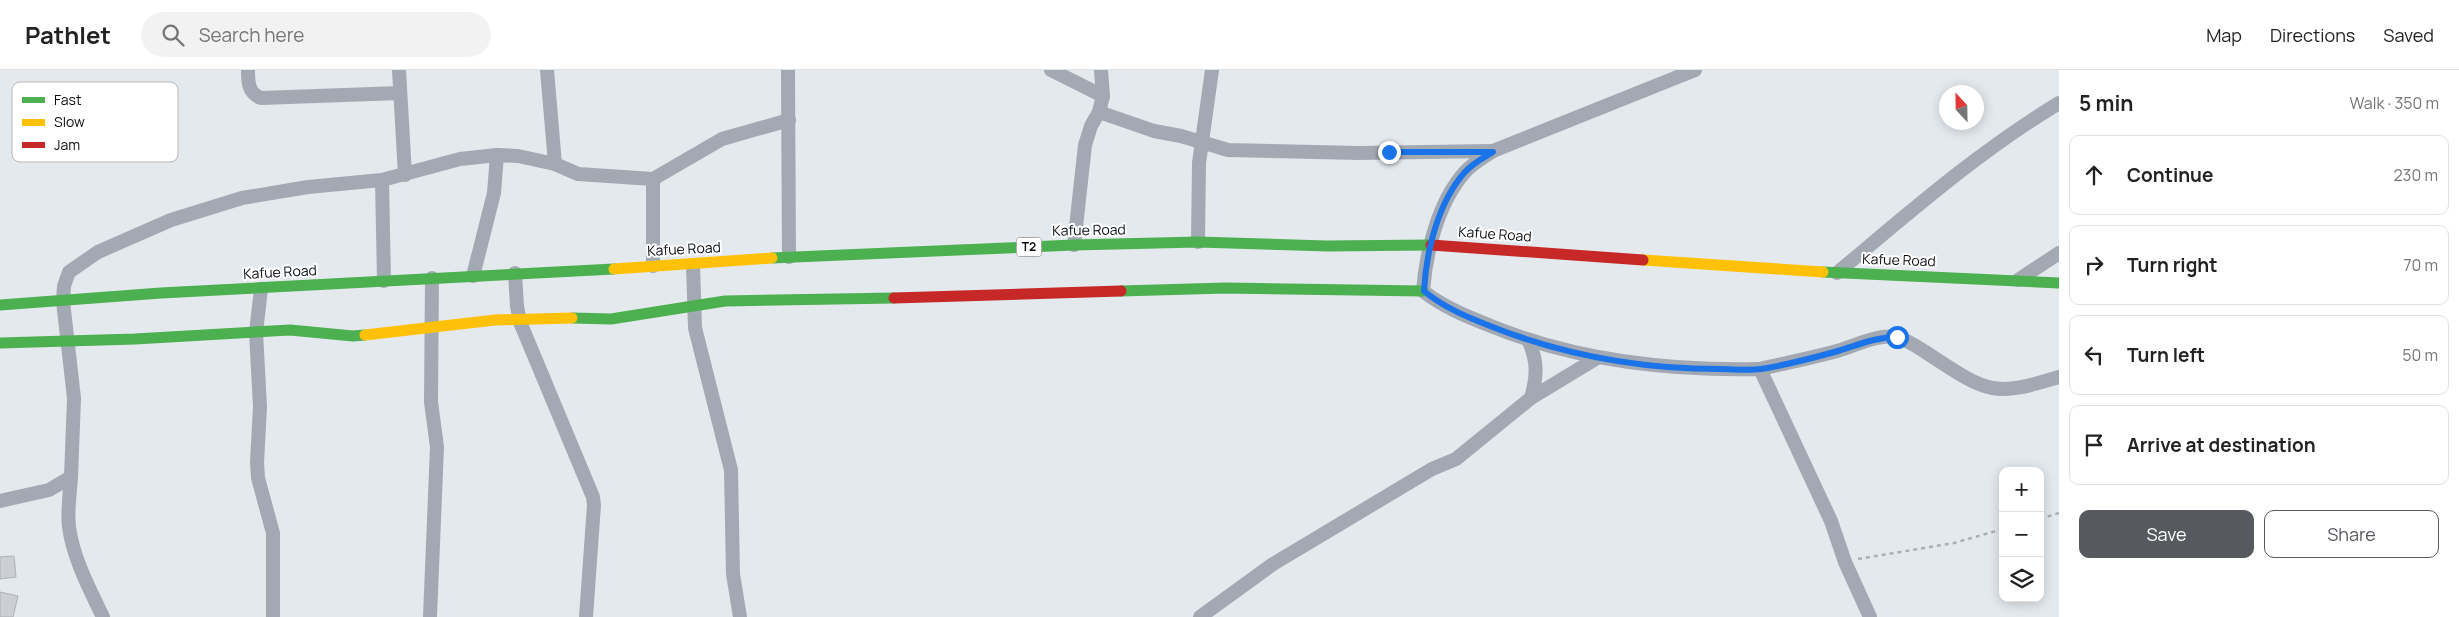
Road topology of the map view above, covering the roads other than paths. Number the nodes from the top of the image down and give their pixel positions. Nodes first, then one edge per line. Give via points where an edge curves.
1 (248, 70) edge
2 (399, 70) edge
3 (547, 70) edge
4 (788, 70) edge
5 (1051, 70) edge
6 (1101, 70) edge
7 (1212, 70) edge
8 (1696, 70) edge
9 (400, 94) junction
10 (1103, 96) junction
11 (2059, 102) edge
12 (1099, 112) junction
13 (790, 120) junction
14 (1201, 143) junction
15 (1493, 152) junction
16 (497, 155) junction
17 (555, 164) junction
18 (405, 175) junction
19 (653, 179) junction
20 (382, 180) junction
21 (1198, 242) junction
22 (1074, 245) junction
23 (1430, 245) junction
24 (2059, 253) edge
25 (789, 257) junction
26 (693, 265) junction
27 (653, 266) junction
28 (515, 273) junction
29 (1837, 273) junction
30 (473, 276) junction
31 (432, 278) junction
32 (2018, 280) junction
33 (384, 281) junction
34 (2059, 283) edge
35 (261, 289) junction
36 (1424, 291) junction
37 (63, 301) junction
38 (0, 305) edge
39 (694, 306) junction
40 (519, 318) junction
41 (432, 326) junction
42 (256, 332) junction
43 (68, 341) junction
44 (1529, 342) junction
45 (0, 343) edge
46 (1597, 358) junction
47 (1760, 369) junction
48 (2059, 377) edge
49 (1530, 398) junction
50 (71, 477) junction
51 (0, 501) edge
52 (103, 617) edge
53 (274, 617) edge
54 (430, 617) edge
55 (586, 617) edge
56 (740, 617) edge
57 (1200, 617) edge
58 (1870, 617) edge

1 - 9 street via 251,91 261,98
2 - 9 street
3 - 17 street
4 - 13 street
5 - 10 street
6 - 10 street
7 - 14 street
8 - 15 street
9 - 18 street
10 - 12 street
11 - 29 street via 1938,187
12 - 14 street
12 - 22 street via 1086,145
13 - 19 street via 722,139
13 - 25 street
14 - 15 street via 1228,150
14 - 21 street
15 - 23 street via 1464,173 1444,208
16 - 17 street
16 - 18 street via 460,159
16 - 30 street via 494,193
17 - 19 street via 578,174
18 - 20 street
19 - 27 street
20 - 33 street
20 - 37 street via 242,198 171,220 127,237 83,261 69,272
21 - 22 main road, Kafue Road / T2
21 - 23 main road, Kafue Road / T2
22 - 25 main road, Kafue Road / T2
23 - 29 main road, Kafue Road / T2
23 - 36 street
24 - 32 street
25 - 26 main road, Kafue Road / T2
26 - 27 main road, Kafue Road / T2
26 - 39 street
27 - 28 main road, Kafue Road / T2
28 - 30 main road, Kafue Road / T2
28 - 40 street
29 - 32 main road, Kafue Road / T2
30 - 31 main road, Kafue Road / T2
31 - 33 main road, Kafue Road / T2
31 - 41 street
32 - 34 main road, Kafue Road / T2
33 - 35 main road, Kafue Road / T2
35 - 37 main road, Kafue Road / T2
35 - 42 street
36 - 39 main road via 1226,288 725,301
36 - 44 street via 1434,300 1475,320
37 - 38 main road, Kafue Road / T2
37 - 43 street
39 - 40 main road via 611,319
39 - 56 street via 700,353 731,470 733,574
40 - 41 main road
40 - 55 street via 593,497
41 - 42 main road via 352,336 290,330
41 - 54 street via 431,402 437,447
42 - 43 main road
42 - 53 street via 260,407 258,478 273,533
43 - 45 main road
43 - 50 street via 74,398
44 - 46 street
44 - 49 street via 1536,368
46 - 47 street via 1701,369
46 - 49 street
47 - 48 street via 1897,337 1983,387 2006,390
47 - 58 street via 1831,521
49 - 57 street via 1456,459 1432,469 1273,564
50 - 51 street via 49,490
50 - 52 street via 68,517 71,536

